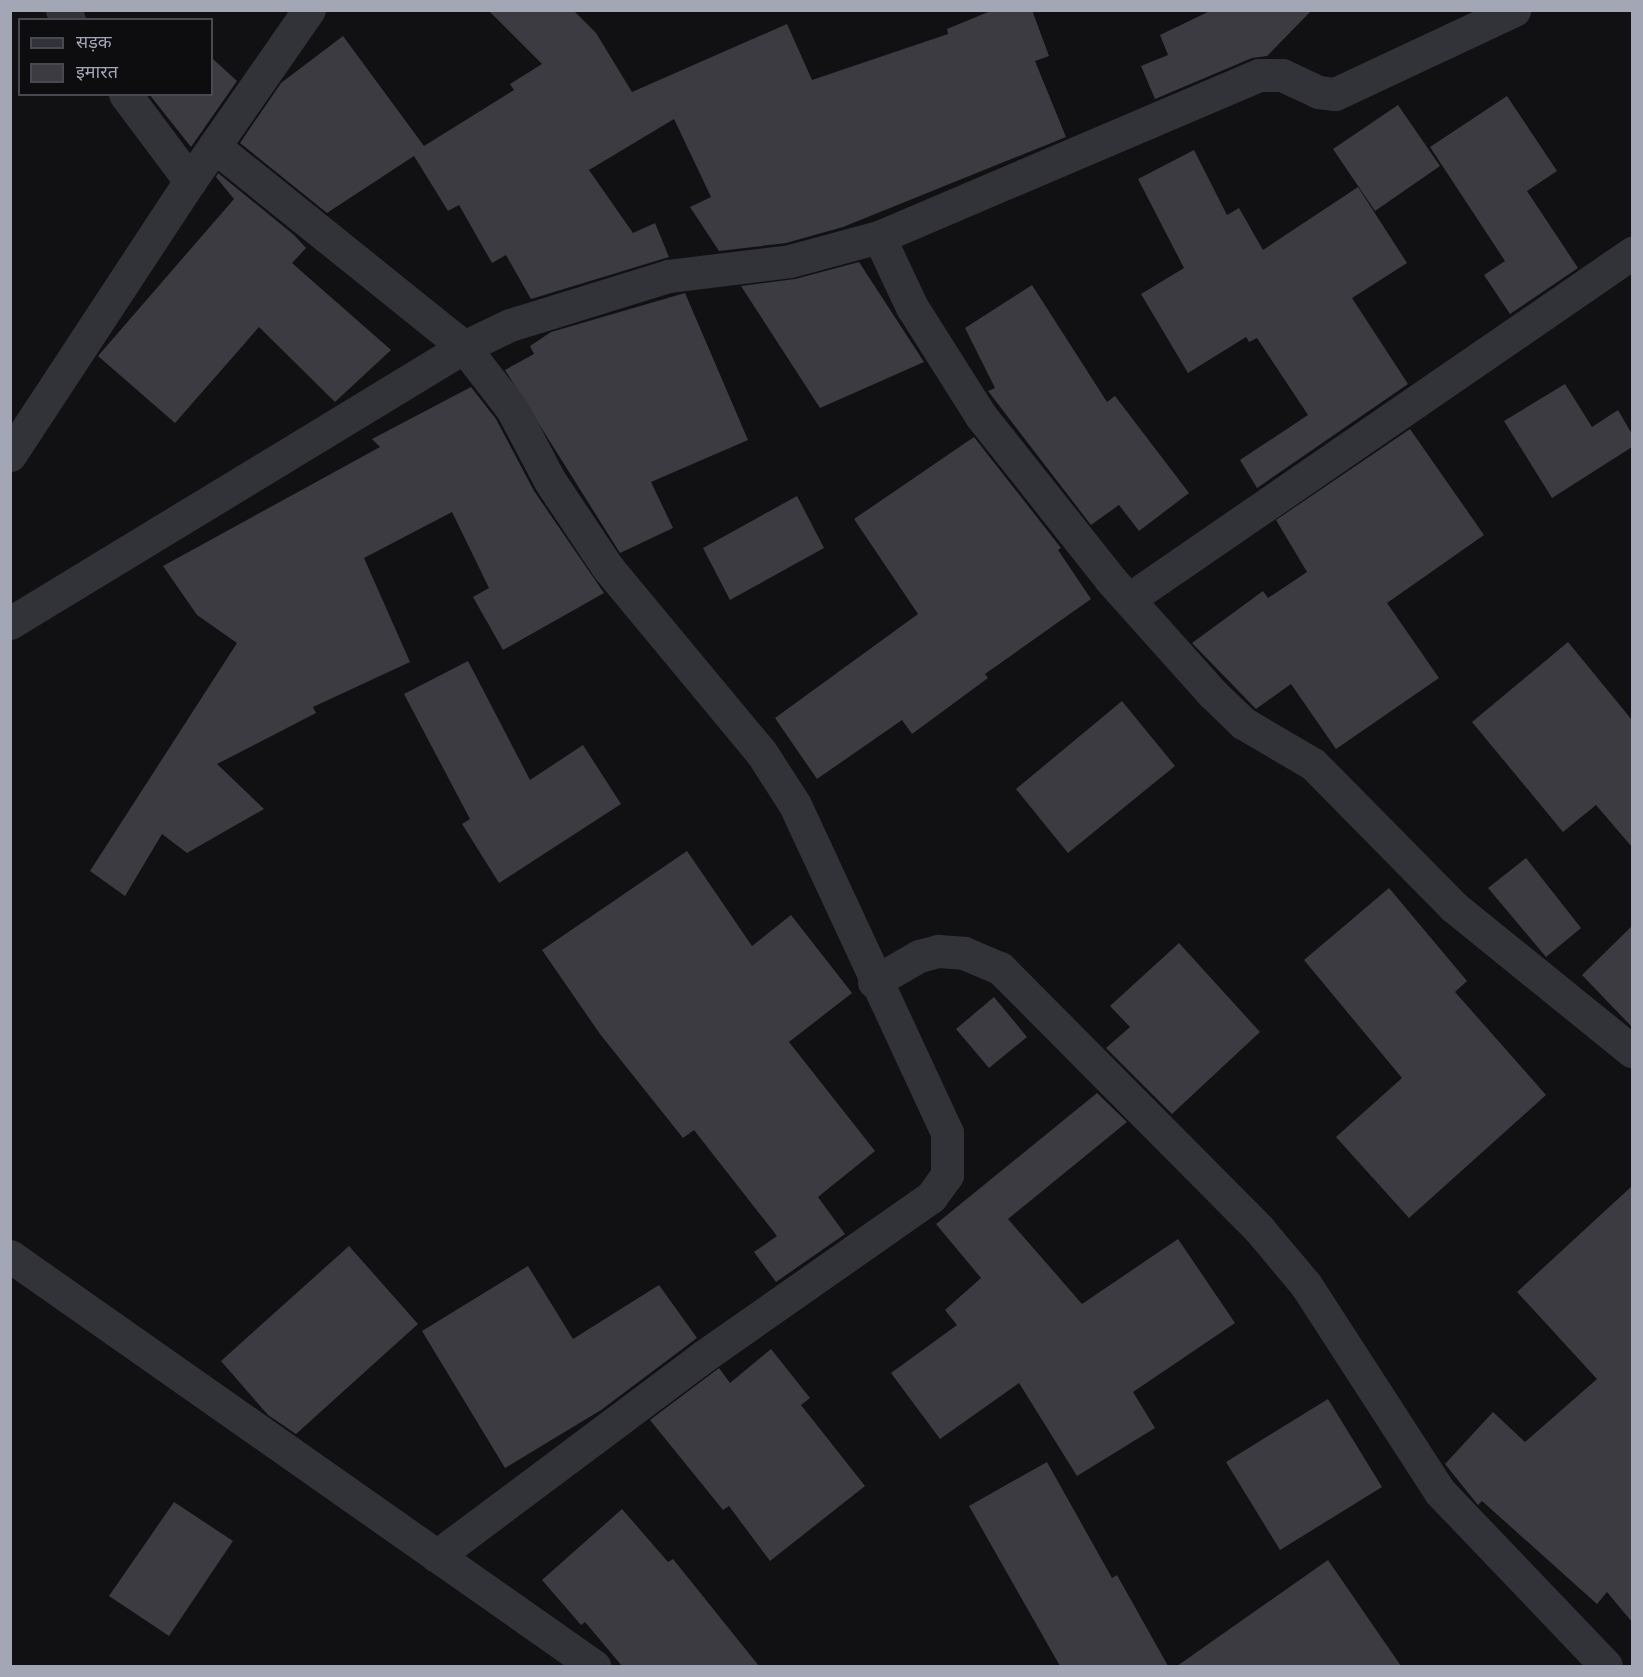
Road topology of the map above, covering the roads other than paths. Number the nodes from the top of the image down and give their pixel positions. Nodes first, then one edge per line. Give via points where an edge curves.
1 (309, 10) edge
2 (1514, 10) edge
3 (126, 96) edge
4 (214, 146) junction
5 (190, 181) junction
6 (879, 237) junction
7 (1632, 253) edge
8 (464, 347) junction
9 (10, 455) edge
10 (1129, 599) junction
11 (10, 623) edge
12 (874, 982) junction
13 (1632, 1051) edge
14 (10, 1256) edge
15 (437, 1556) junction
16 (594, 1666) edge
17 (1606, 1666) edge

1 - 4 street
2 - 6 street via 1335,94 1318,92 1282,75 1259,75
3 - 5 street
4 - 5 street
4 - 8 street
5 - 9 street
6 - 8 street via 790,261 668,276 510,325
6 - 10 street via 912,307 981,416
7 - 10 street
8 - 11 street
8 - 12 street via 512,409 550,481 608,568 761,752 795,805
10 - 13 street via 1230,711 1313,764 1454,907
12 - 15 street via 947,1132 946,1175 931,1197 704,1356
12 - 17 street via 919,956 938,951 964,953 1000,968 1259,1228 1306,1285 1440,1492
14 - 15 street
15 - 16 street

